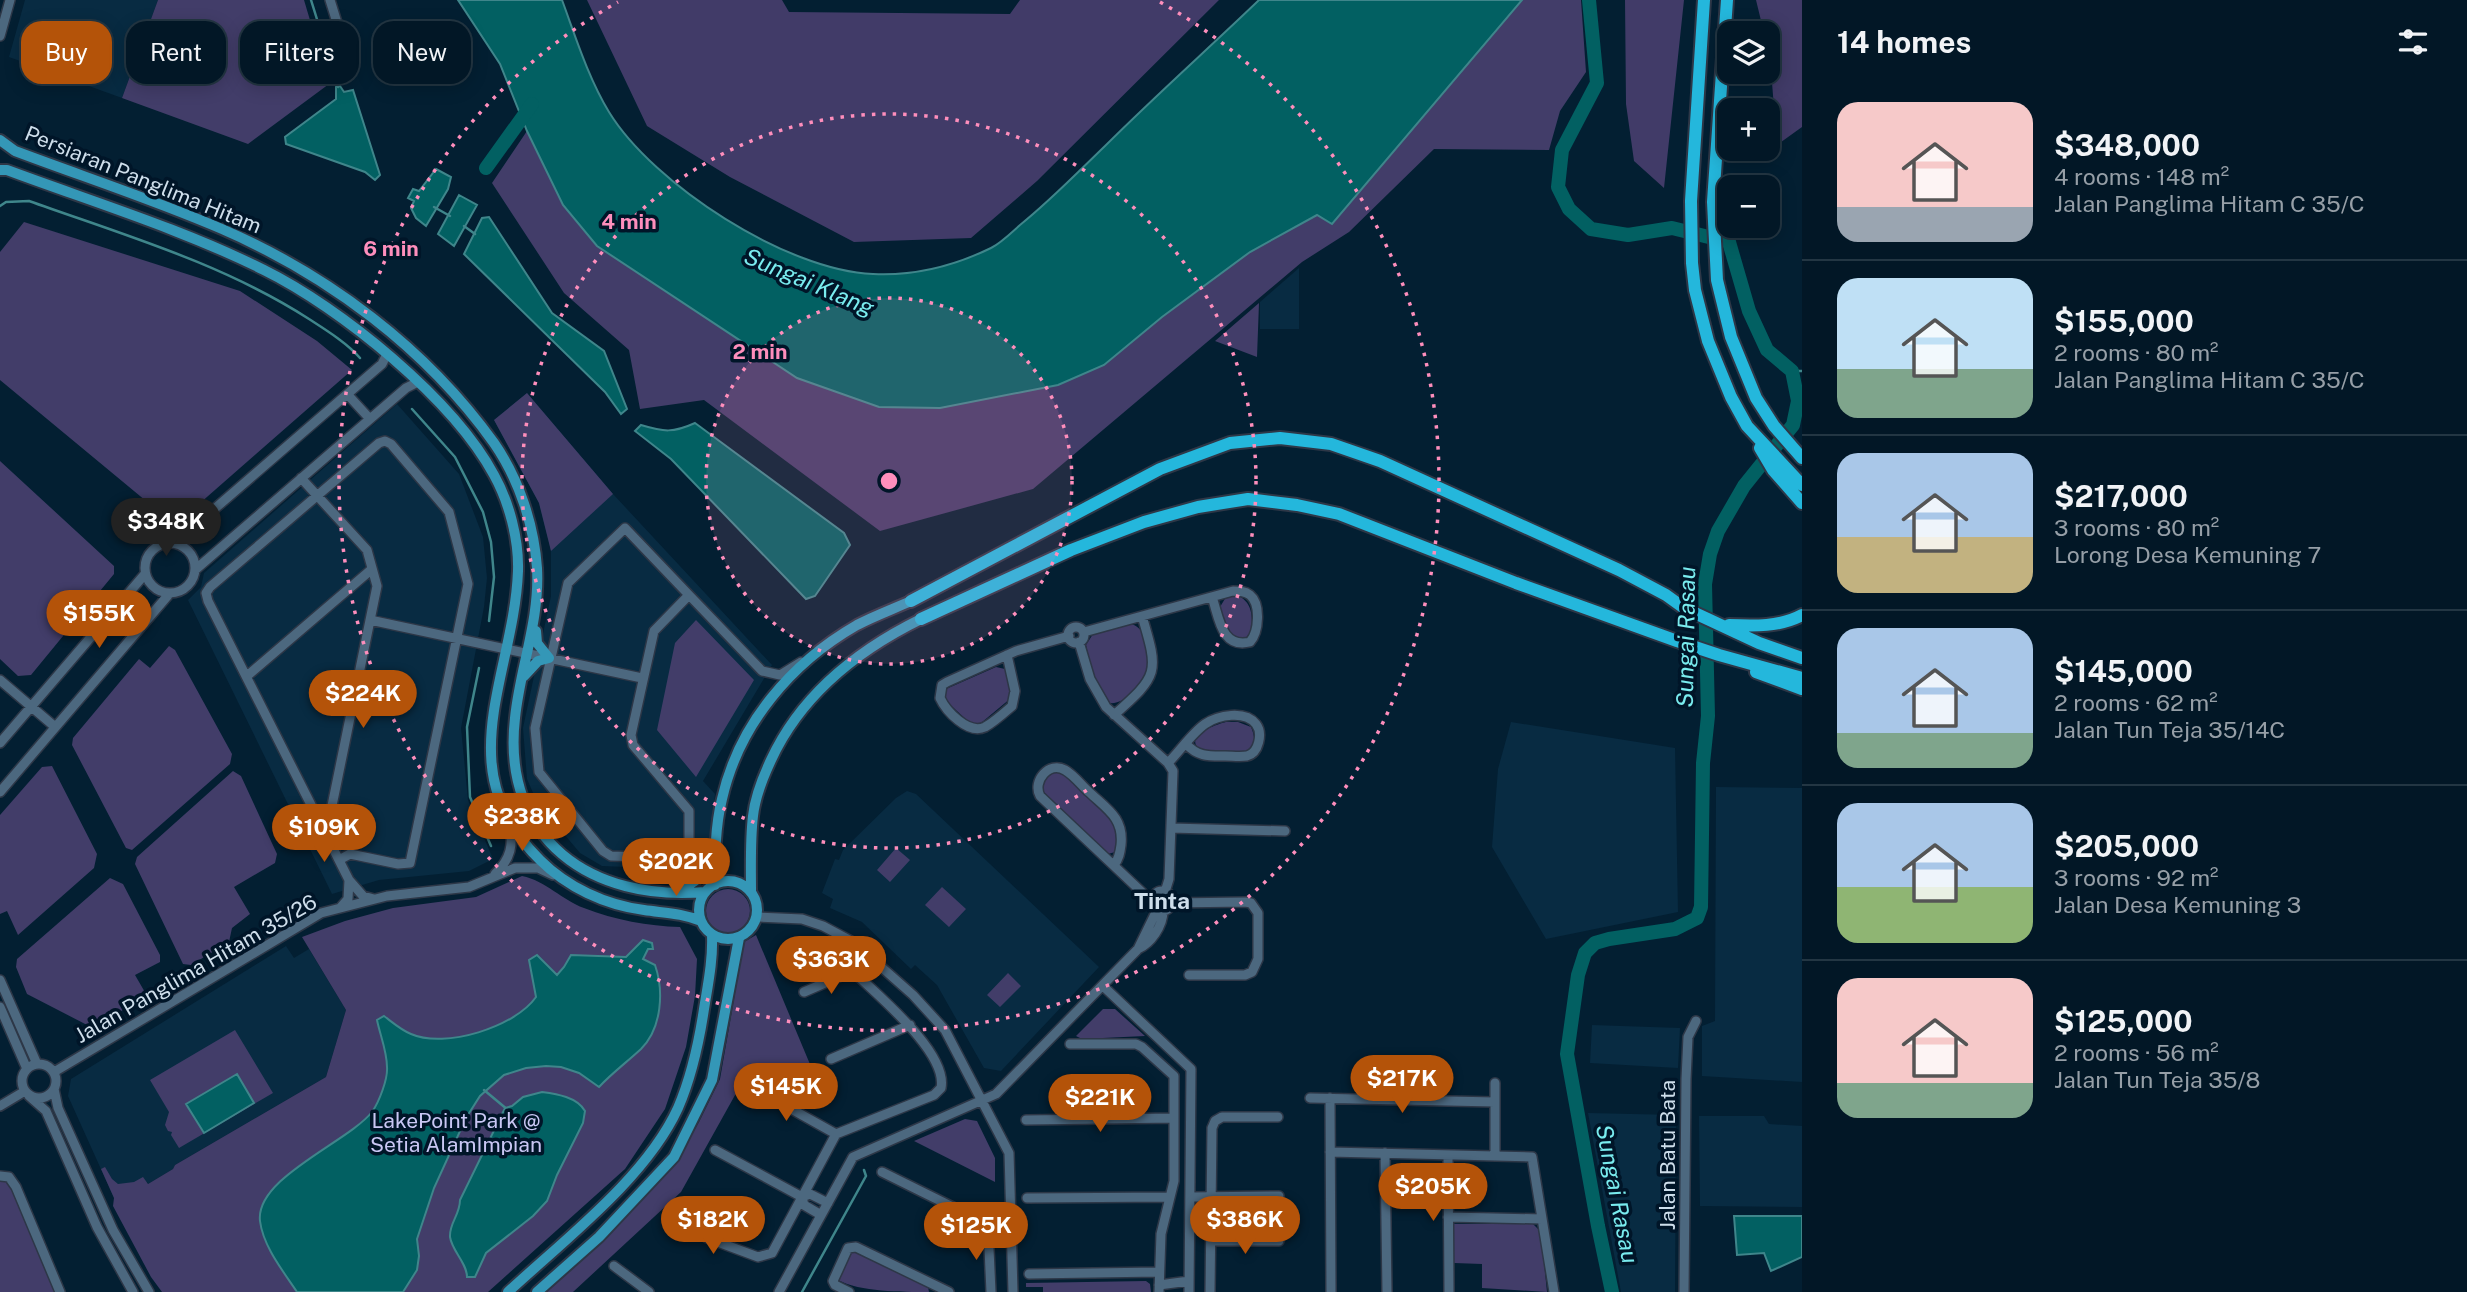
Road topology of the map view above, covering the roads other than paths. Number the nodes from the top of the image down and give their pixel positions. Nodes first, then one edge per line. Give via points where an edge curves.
1 (10, 0) edge
2 (330, 0) edge
3 (1704, 0) edge
4 (1727, 0) edge
5 (337, 21) edge
6 (0, 36) edge
7 (0, 140) edge
8 (0, 170) edge
9 (387, 354) junction
10 (418, 382) junction
11 (348, 394) junction
12 (370, 419) junction
13 (1802, 458) edge
14 (301, 478) junction
15 (1801, 495) edge
16 (317, 496) junction
17 (175, 543) junction
18 (372, 569) junction
19 (195, 570) junction
20 (145, 574) junction
21 (170, 593) junction
22 (689, 595) junction
23 (1212, 597) junction
24 (911, 601) joint
25 (1802, 615) edge
26 (1143, 616) junction
27 (921, 619) joint
28 (370, 620) junction
29 (534, 620) junction
30 (1722, 625) junction
31 (1084, 632) junction
32 (1069, 636) junction
33 (458, 639) junction
34 (1079, 642) junction
35 (507, 649) junction
36 (815, 652) junction
37 (527, 653) junction
38 (1007, 655) junction
39 (1719, 655) junction
40 (550, 658) junction
41 (1802, 658) edge
42 (247, 676) junction
43 (642, 678) junction
44 (1802, 678) edge
45 (522, 679) junction
46 (0, 680) edge
47 (1802, 689) edge
48 (31, 707) junction
49 (1114, 715) junction
50 (54, 726) junction
51 (0, 743) edge
52 (1186, 744) junction
53 (1168, 763) junction
54 (0, 792) edge
55 (506, 814) junction
56 (1171, 828) junction
57 (1285, 831) dead end
58 (327, 835) junction
59 (716, 847) junction
60 (339, 860) junction
61 (1114, 865) junction
62 (562, 879) junction
63 (349, 880) junction
64 (482, 882) junction
65 (710, 888) junction
66 (751, 892) junction
67 (1165, 892) junction
68 (667, 894) junction
69 (1153, 898) junction
70 (374, 899) junction
71 (1172, 903) junction
72 (341, 908) junction
73 (1158, 912) junction
74 (757, 917) junction
75 (701, 921) junction
76 (712, 935) junction
77 (739, 938) junction
78 (1138, 949) junction
79 (1189, 975) dead end
80 (0, 980) edge
81 (1102, 986) junction
82 (804, 992) dead end
83 (0, 1007) edge
84 (1696, 1021) dead end
85 (910, 1025) junction
86 (1070, 1044) dead end
87 (831, 1059) dead end
88 (37, 1064) junction
89 (27, 1069) junction
90 (54, 1072) junction
91 (1495, 1083) dead end
92 (750, 1086) dead end
93 (54, 1089) junction
94 (27, 1093) junction
95 (1310, 1098) dead end
96 (1330, 1098) junction
97 (982, 1100) junction
98 (1495, 1102) junction
99 (0, 1106) edge
100 (1278, 1117) dead end
101 (1174, 1118) junction
102 (1026, 1120) dead end
103 (836, 1134) junction
104 (715, 1150) dead end
105 (1330, 1152) junction
106 (1385, 1153) junction
107 (1448, 1155) junction
108 (1495, 1156) junction
109 (882, 1172) dead end
110 (0, 1177) edge
111 (1279, 1196) dead end
112 (802, 1197) junction
113 (1170, 1197) junction
114 (1191, 1197) junction
115 (1211, 1197) junction
116 (1027, 1198) dead end
117 (828, 1203) junction
118 (674, 1214) dead end
119 (821, 1215) junction
120 (1448, 1217) junction
121 (1542, 1219) junction
122 (1211, 1241) junction
123 (1279, 1241) dead end
124 (614, 1266) dead end
125 (1158, 1272) junction
126 (1029, 1274) dead end
127 (1189, 1281) junction
128 (936, 1289) edge
129 (1158, 1289) edge
130 (60, 1292) edge
131 (133, 1292) edge
132 (149, 1292) edge
133 (508, 1292) edge
134 (537, 1292) edge
135 (649, 1292) edge
136 (779, 1292) edge
137 (849, 1292) edge
138 (949, 1292) edge
139 (991, 1292) edge
140 (1013, 1292) edge
141 (1189, 1292) edge
142 (1210, 1292) edge
143 (1331, 1292) edge
144 (1387, 1292) edge
145 (1449, 1292) edge
146 (1459, 1292) edge
147 (1554, 1292) edge
148 (1684, 1292) edge

1 - 6 street
2 - 5 street
3 - 15 highway via 1691,201 1692,263 1700,311 1716,365 1747,426 1773,470
4 - 13 highway via 1713,202 1717,280 1731,337 1756,398 1773,426
7 - 29 main road, Persiaran Panglima Hitam via 15,151 222,229 270,252 333,289 414,354 495,445 524,502 537,569
8 - 9 main road, Persiaran Panglima Hitam via 142,219 264,270 312,297
9 - 10 main road, Persiaran Panglima Hitam
9 - 11 street via 383,364
10 - 12 street
10 - 35 main road, Persiaran Panglima Hitam via 477,448 506,503 518,568
11 - 12 street
11 - 17 street
12 - 14 street
14 - 16 street
14 - 19 street
16 - 18 street via 367,550
16 - 33 street via 379,443 391,444 449,512 468,584
16 - 42 street via 206,593
17 - 19 street via 189,551
17 - 20 street via 153,549 145,561
18 - 28 street via 377,586
18 - 42 street
19 - 21 street via 186,587
20 - 21 street via 154,587
20 - 48 street
21 - 50 street
22 - 36 street via 762,670 780,675
22 - 40 street via 625,528 568,583
22 - 43 street via 654,631
23 - 23 street via 1233,591 1250,595 1255,603 1256,631 1250,642 1230,642
23 - 26 street
24 - 30 highway via 1160,469 1230,443 1280,438 1331,444 1380,461 1619,570
24 - 36 main road via 858,625
25 - 30 highway via 1768,625
26 - 31 street
26 - 49 street via 1152,649 1152,674
27 - 39 highway via 1070,550 1144,522 1248,499 1339,514
27 - 66 main road via 875,646 816,691 779,741 753,814
28 - 33 street
28 - 58 street
29 - 37 main road, Persiaran Panglima Hitam
29 - 40 main road via 537,643
30 - 41 highway
31 - 32 street via 1075,627
31 - 34 street
32 - 34 street
32 - 38 street
33 - 35 street
33 - 60 street via 411,863 350,854
34 - 49 street via 1096,694
35 - 37 street
35 - 55 main road, Persiaran Panglima Hitam via 490,744 492,771
36 - 59 main road via 769,697 751,727 722,799
37 - 40 street
37 - 45 main road, Persiaran Panglima Hitam
38 - 38 street via 942,685 940,698 945,708 978,729 1012,706 1015,691
39 - 44 highway
39 - 47 highway
40 - 43 street
40 - 43 street via 535,728 539,772 603,851 611,856 671,858 689,845 689,811 632,742
40 - 45 main road via 538,661
42 - 58 street
45 - 68 main road, Persiaran Panglima Hitam via 515,717 515,764 522,797 536,825 568,860 593,875
46 - 48 street
48 - 50 street
48 - 51 street
49 - 53 street
50 - 54 street
52 - 52 street via 1204,724 1226,716 1246,717 1256,723 1259,733 1256,750 1249,756 1202,756
52 - 53 street
53 - 56 street via 1172,771
55 - 62 main road, Persiaran Panglima Hitam via 538,859
55 - 64 street via 512,838 510,854 497,872
56 - 57 street
56 - 67 street
58 - 60 street
59 - 65 main road
59 - 68 main road via 701,878
60 - 63 street
61 - 61 street via 1040,796 1037,783 1047,771 1066,771 1117,818 1122,837
61 - 69 street
62 - 64 street, Jalan Panglima Hitam 35/26 via 527,867
62 - 75 main road, Persiaran Panglima Hitam via 621,905
63 - 70 street
63 - 72 street via 348,900
64 - 70 street, Jalan Panglima Hitam 35/26
65 - 66 main road via 726,881
65 - 68 main road, Persiaran Panglima Hitam
65 - 75 main road via 699,903
66 - 74 main road
67 - 69 street
67 - 71 street
69 - 73 street
70 - 72 street, Jalan Panglima Hitam 35/26
71 - 73 street
71 - 79 street via 1245,902 1258,913 1258,958 1252,972
72 - 90 street, Jalan Panglima Hitam 35/26 via 305,921
73 - 78 street
73 - 78 street via 1163,918 1148,945
74 - 77 main road
74 - 97 street via 802,919 853,942 945,1030
75 - 76 main road
76 - 77 main road
76 - 133 main road via 701,1026 677,1108 625,1183
77 - 134 main road via 712,1080 674,1157 599,1237
78 - 81 street
80 - 88 street
81 - 97 street via 1010,1082
81 - 114 street via 1191,1069
82 - 85 street via 854,974
83 - 89 street
84 - 148 street, Jalan Batu Bata via 1688,1037 1686,1079
85 - 87 street
85 - 103 street via 940,1073 942,1088
86 - 101 street via 1143,1046 1174,1076
88 - 89 street
88 - 90 street
89 - 94 street via 22,1077
90 - 93 street
91 - 98 street
92 - 103 street
93 - 94 street via 45,1097
93 - 132 street via 58,1108 113,1230
94 - 99 street
94 - 131 street via 46,1111 97,1227
95 - 96 street
96 - 98 street
96 - 105 street
97 - 117 street via 853,1157
97 - 140 street via 1009,1153
98 - 108 street
100 - 115 street via 1214,1121
101 - 102 street
101 - 113 street
103 - 112 street
104 - 112 street
105 - 106 street
105 - 143 street
106 - 107 street
106 - 144 street
107 - 108 street
107 - 120 street
108 - 121 street via 1532,1157
109 - 139 street via 988,1227
110 - 130 street via 9,1177 16,1187
111 - 115 street
112 - 117 street via 810,1194
112 - 118 street via 772,1253 766,1256 707,1238
112 - 119 street via 804,1205
113 - 116 street
113 - 125 street
114 - 115 street
114 - 127 street
115 - 122 street
117 - 119 street
119 - 136 street
120 - 121 street
120 - 145 street
121 - 147 street
122 - 123 street
122 - 142 street
124 - 135 street
125 - 126 street
125 - 129 street
127 - 129 street
127 - 141 street
128 - 137 street via 852,1247 833,1281
128 - 138 street
145 - 146 street

